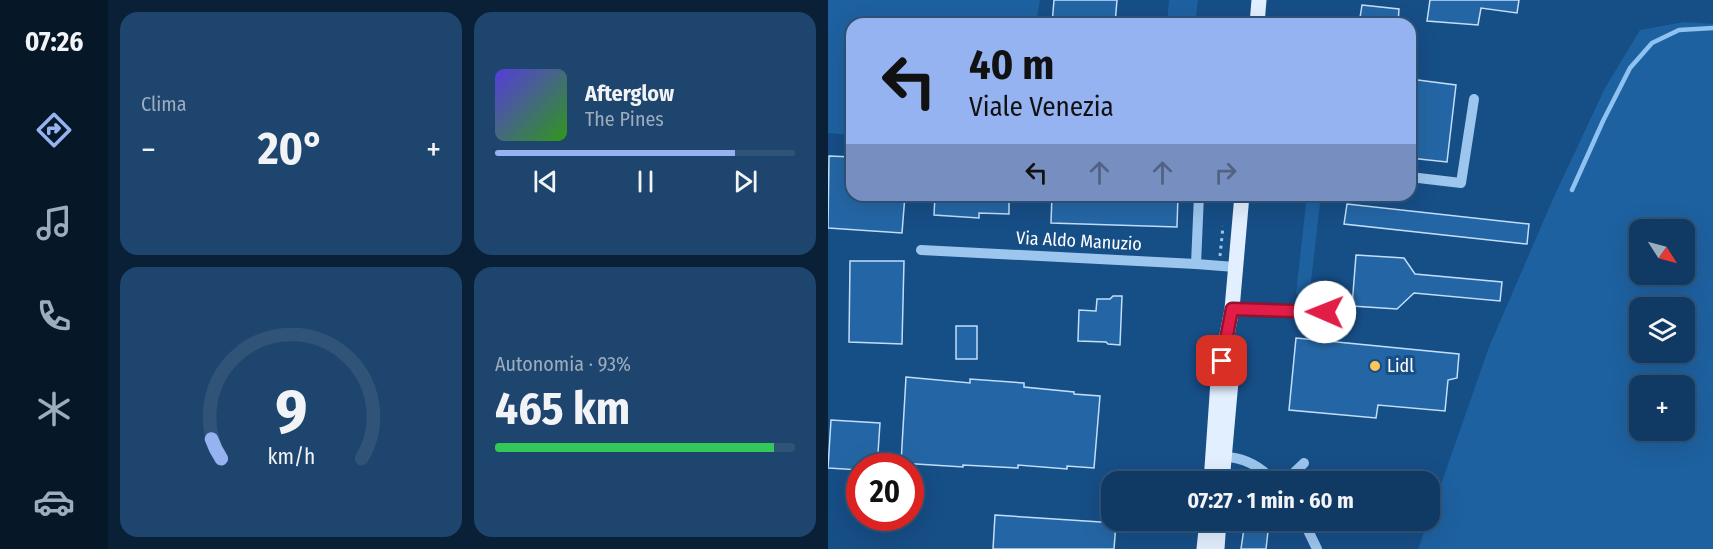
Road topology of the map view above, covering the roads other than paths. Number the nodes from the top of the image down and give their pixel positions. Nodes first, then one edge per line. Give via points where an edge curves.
1 (1258, 0) edge
2 (1257, 18) edge
3 (1474, 99) dead end
4 (1416, 178) edge
5 (1199, 201) edge
6 (1241, 201) edge
7 (921, 250) dead end
8 (1196, 264) junction
9 (1235, 267) junction
10 (1325, 312) dead end
11 (1231, 314) junction
12 (1215, 424) junction
13 (1224, 457) junction
14 (1304, 463) dead end
15 (1212, 471) edge
16 (1215, 471) edge
17 (1223, 471) edge
18 (1261, 471) edge
19 (1296, 471) edge
20 (1208, 531) edge
21 (1215, 531) edge
22 (1308, 531) edge
23 (1209, 547) edge
24 (1317, 549) edge

1 - 2 main road
3 - 4 street via 1461,183
5 - 8 street
6 - 9 main road
7 - 8 street, Via Aldo Manuzio
8 - 9 street, Via Aldo Manuzio
9 - 11 main road
10 - 11 street
11 - 12 main road via 1218,381
11 - 13 main road via 1231,381
12 - 13 street
12 - 15 main road
13 - 16 street
13 - 17 main road
13 - 18 street via 1248,461
14 - 19 street
20 - 23 main road
21 - 23 main road
22 - 24 street

